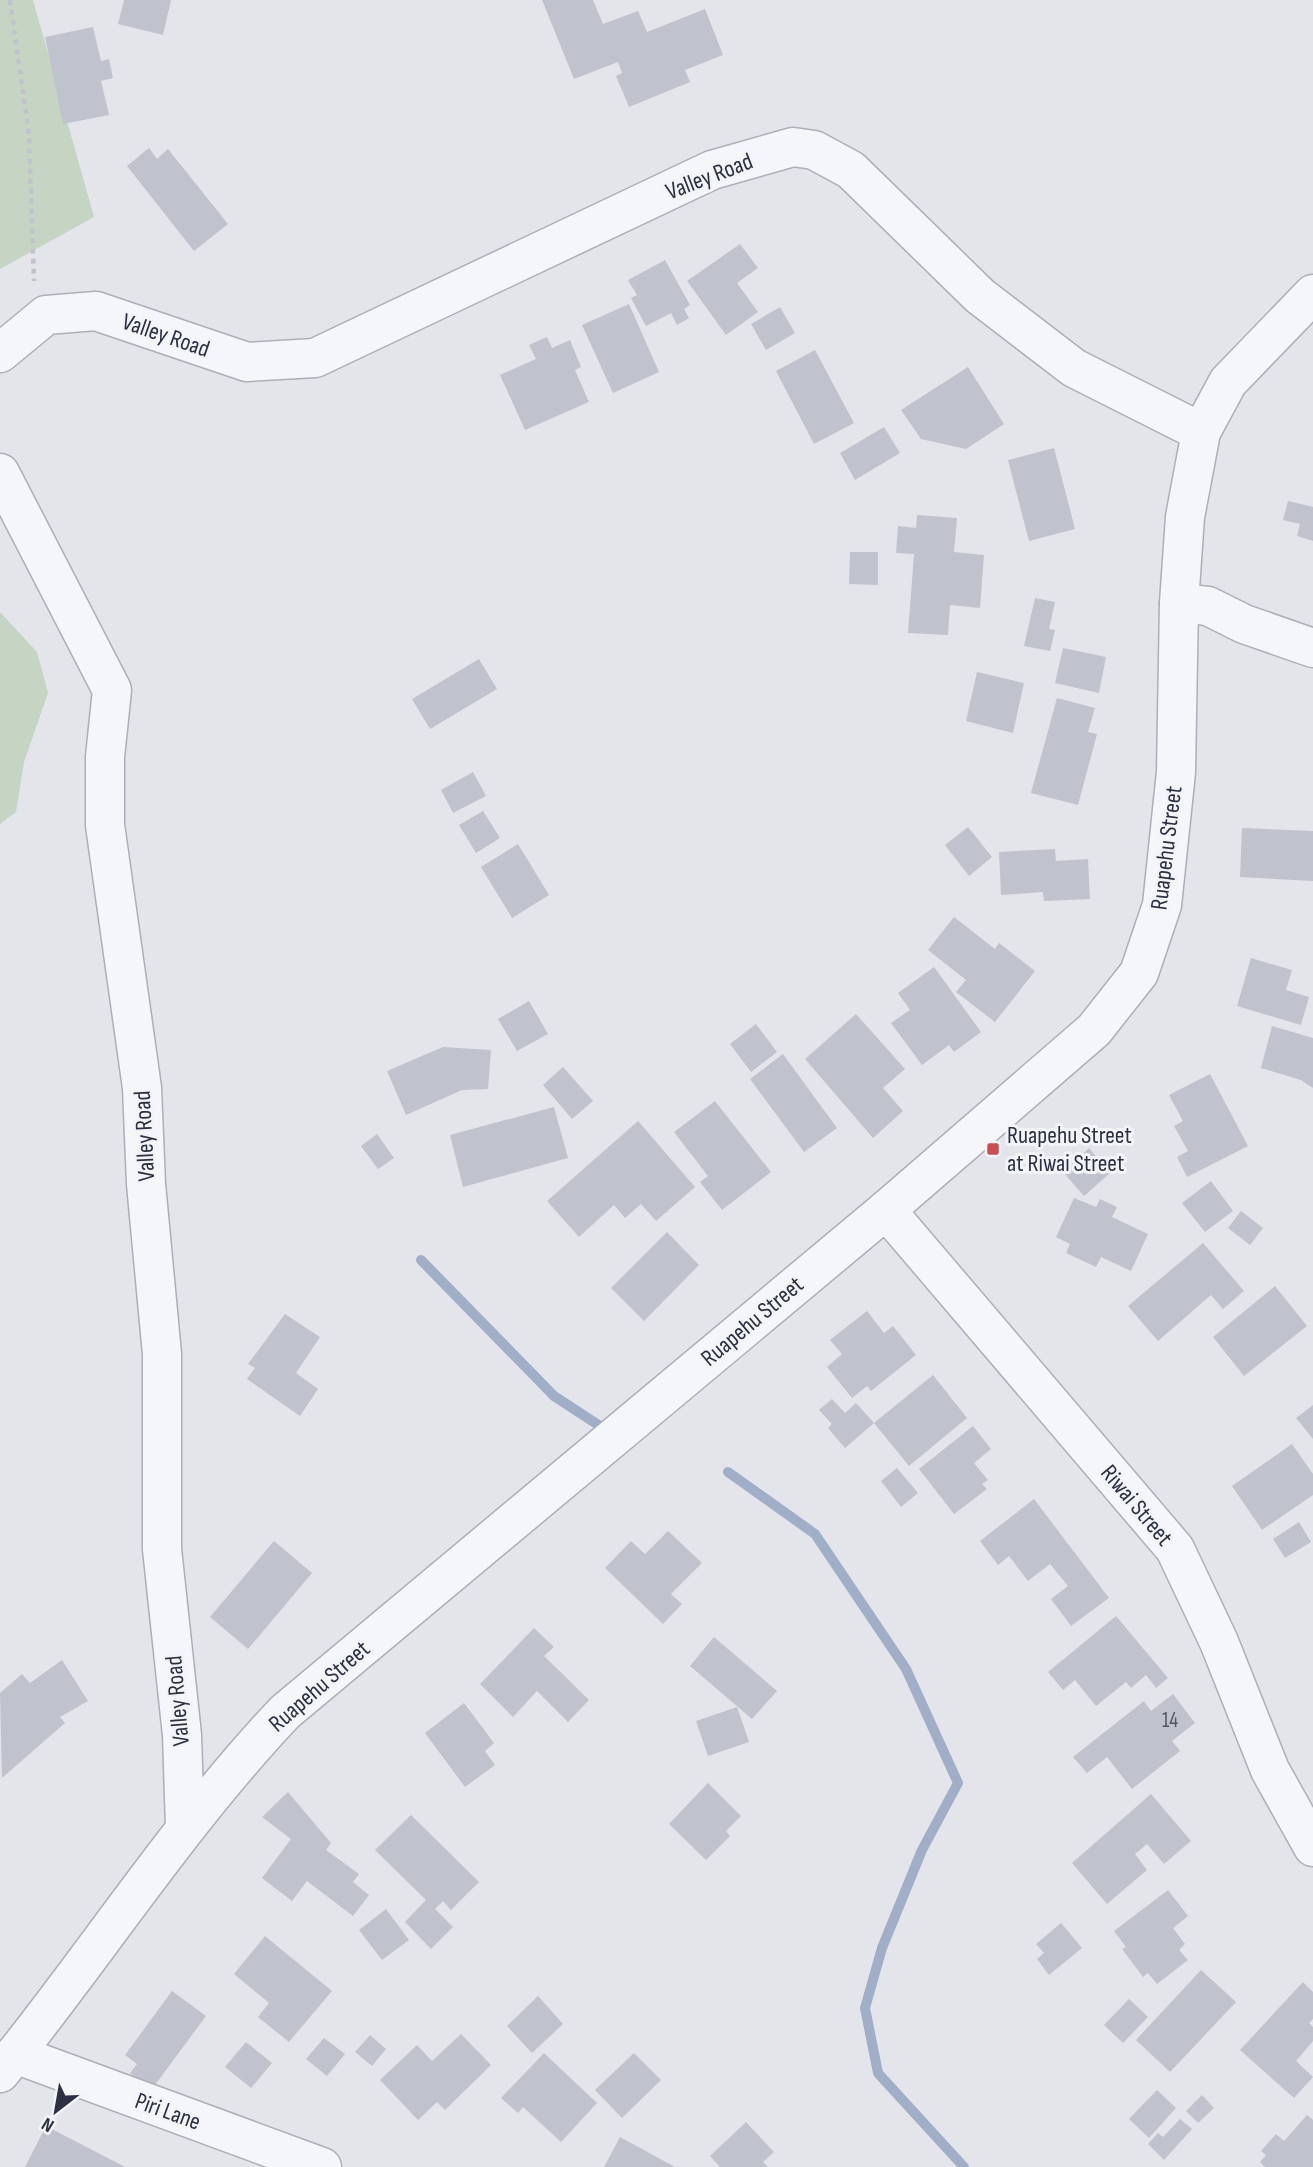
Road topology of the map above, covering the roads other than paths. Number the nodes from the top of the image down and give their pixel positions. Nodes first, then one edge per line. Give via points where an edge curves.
1 (1313, 294) edge
2 (0, 353) edge
3 (1201, 432) junction
4 (0, 473) edge
5 (1179, 603) junction
6 (1313, 648) edge
7 (886, 1210) junction
8 (185, 1827) junction
9 (1313, 1847) edge
10 (8, 2063) edge
11 (322, 2167) edge

1 - 3 street via 1228,382
2 - 3 street, Valley Road via 46,315 96,311 247,362 315,358 712,170 793,147 814,150 850,170 980,296 1074,368
3 - 5 street, Ruapehu Street via 1185,517
4 - 8 street, Valley Road via 111,690 105,825 142,1088 162,1354 162,1549 181,1735
5 - 6 street via 1208,606
5 - 7 street, Ruapehu Street via 1176,772 1162,905 1139,973 1094,1030
7 - 8 street, Ruapehu Street via 285,1712
7 - 9 street, Riwai Street via 1175,1549 1220,1642 1270,1770
8 - 10 street, Ruapehu Street
10 - 11 street, Piri Lane

